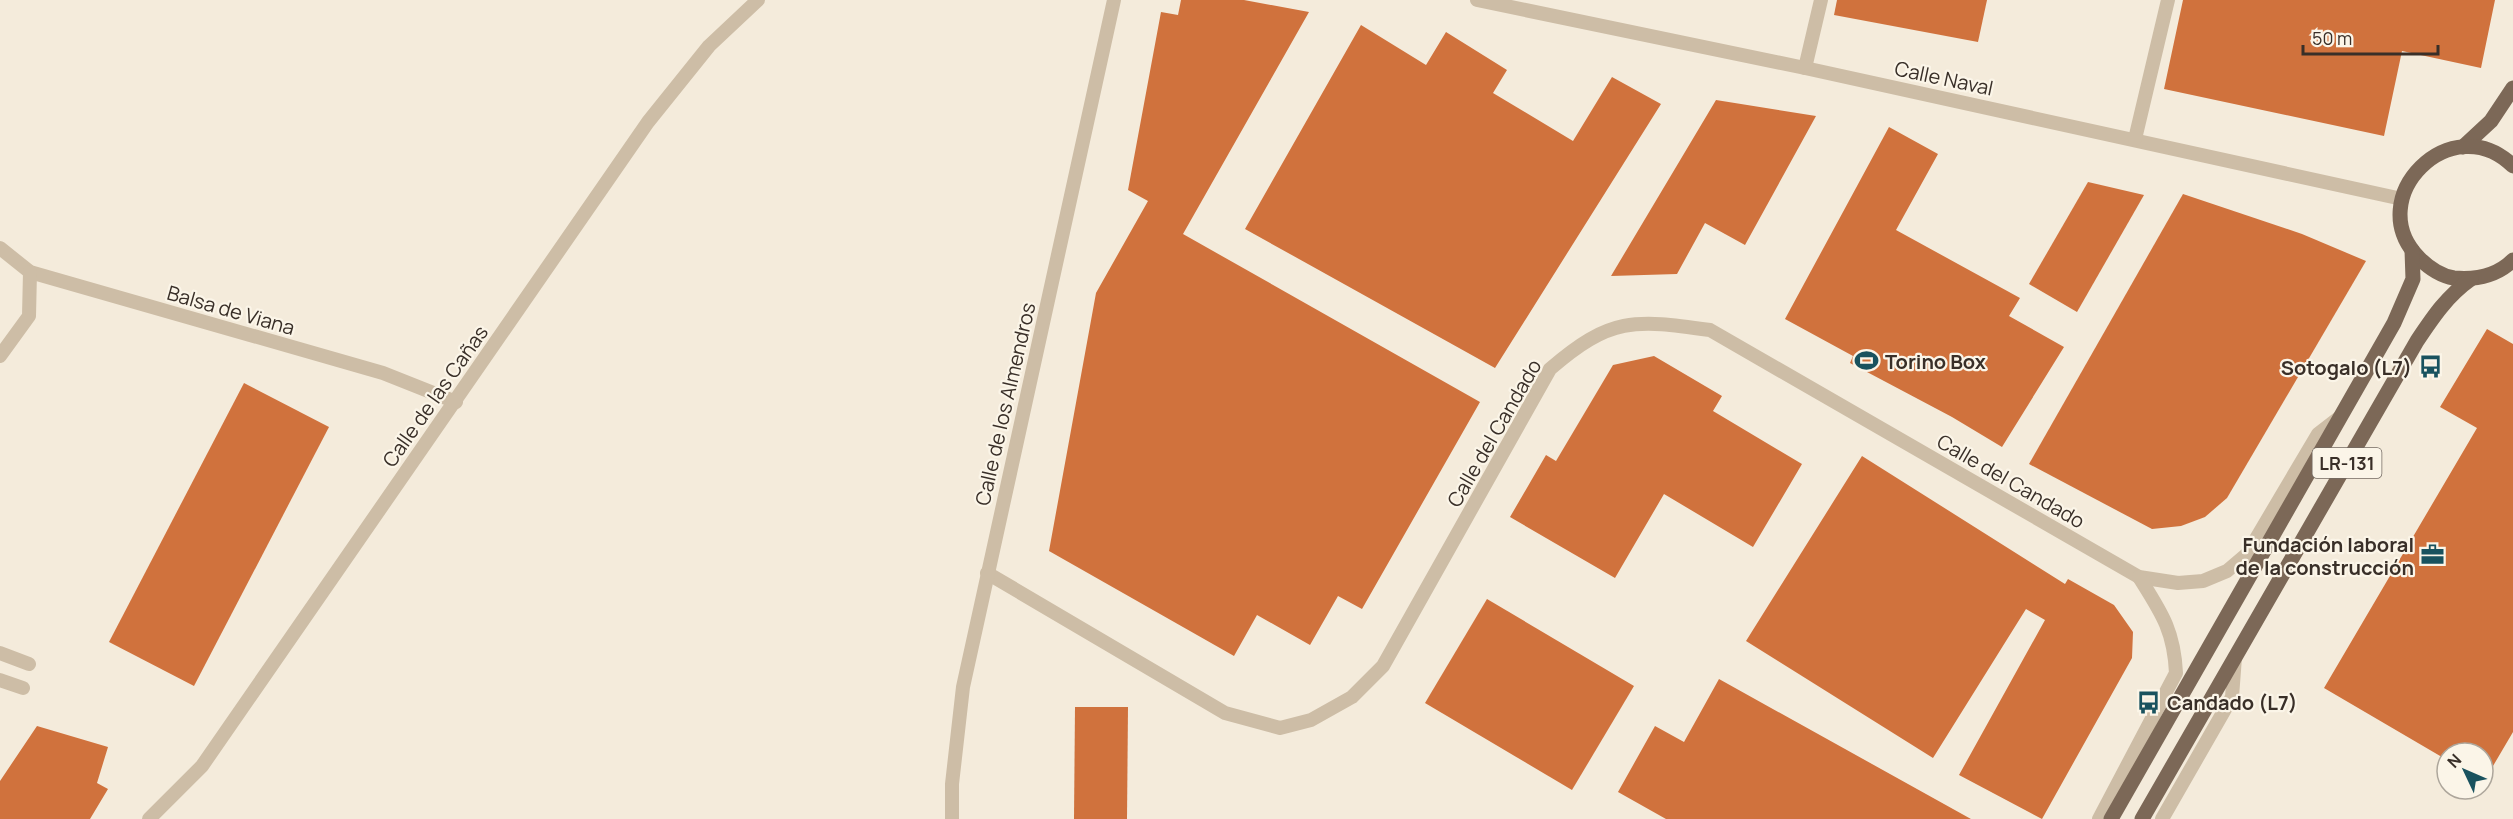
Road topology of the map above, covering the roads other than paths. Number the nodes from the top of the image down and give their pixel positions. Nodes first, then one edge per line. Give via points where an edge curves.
1 (758, 0) edge
2 (1114, 0) edge
3 (1477, 0) edge
4 (1821, 0) edge
5 (2168, 0) edge
6 (1805, 68) junction
7 (2513, 88) edge
8 (2135, 139) junction
9 (2463, 147) junction
10 (2513, 166) edge
11 (2402, 199) junction
12 (0, 248) edge
13 (2412, 250) junction
14 (2513, 260) edge
15 (30, 272) junction
16 (2471, 279) junction
17 (0, 356) edge
18 (456, 402) junction
19 (2340, 417) junction
20 (987, 573) junction
21 (2139, 577) junction
22 (0, 653) edge
23 (2235, 657) junction
24 (29, 663) dead end
25 (0, 680) edge
26 (23, 688) dead end
27 (149, 819) edge
28 (952, 819) edge
29 (2099, 819) edge
30 (2111, 819) edge
31 (2142, 819) edge
32 (2162, 819) edge

1 - 18 street, Calle de las Cañas via 709,46 648,122
2 - 20 street, Calle de los Almendros
3 - 6 street, Calle Naval
4 - 6 street
5 - 8 street
6 - 8 street, Calle Naval
7 - 9 main road via 2491,121
8 - 11 street, Calle Naval
9 - 10 main road via 2485,149
9 - 11 main road via 2442,152 2424,163 2410,179
11 - 13 main road via 2400,217
12 - 15 street, Balsa de Viana
13 - 16 main road via 2428,267 2448,277
13 - 19 main road, LR-131 via 2413,279 2394,323
14 - 16 main road via 2491,275
15 - 17 street via 29,316
15 - 18 street, Balsa de Viana via 383,373
16 - 23 main road, LR-131 via 2441,305 2417,341
18 - 27 street, Calle de las Cañas via 202,766
19 - 21 street, Calle del Candado via 2318,434 2259,537 2227,571 2203,581 2178,583
19 - 30 main road, LR-131
20 - 21 street, Calle del Candado via 1226,713 1280,728 1311,720 1352,697 1383,666 1550,369 1578,345 1614,326 1658,322 1710,330
20 - 28 street, Calle de los Almendros via 963,687
21 - 29 street via 2166,619 2175,646 2176,673
22 - 24 street
23 - 31 main road, LR-131
23 - 32 street via 2232,697
25 - 26 street

